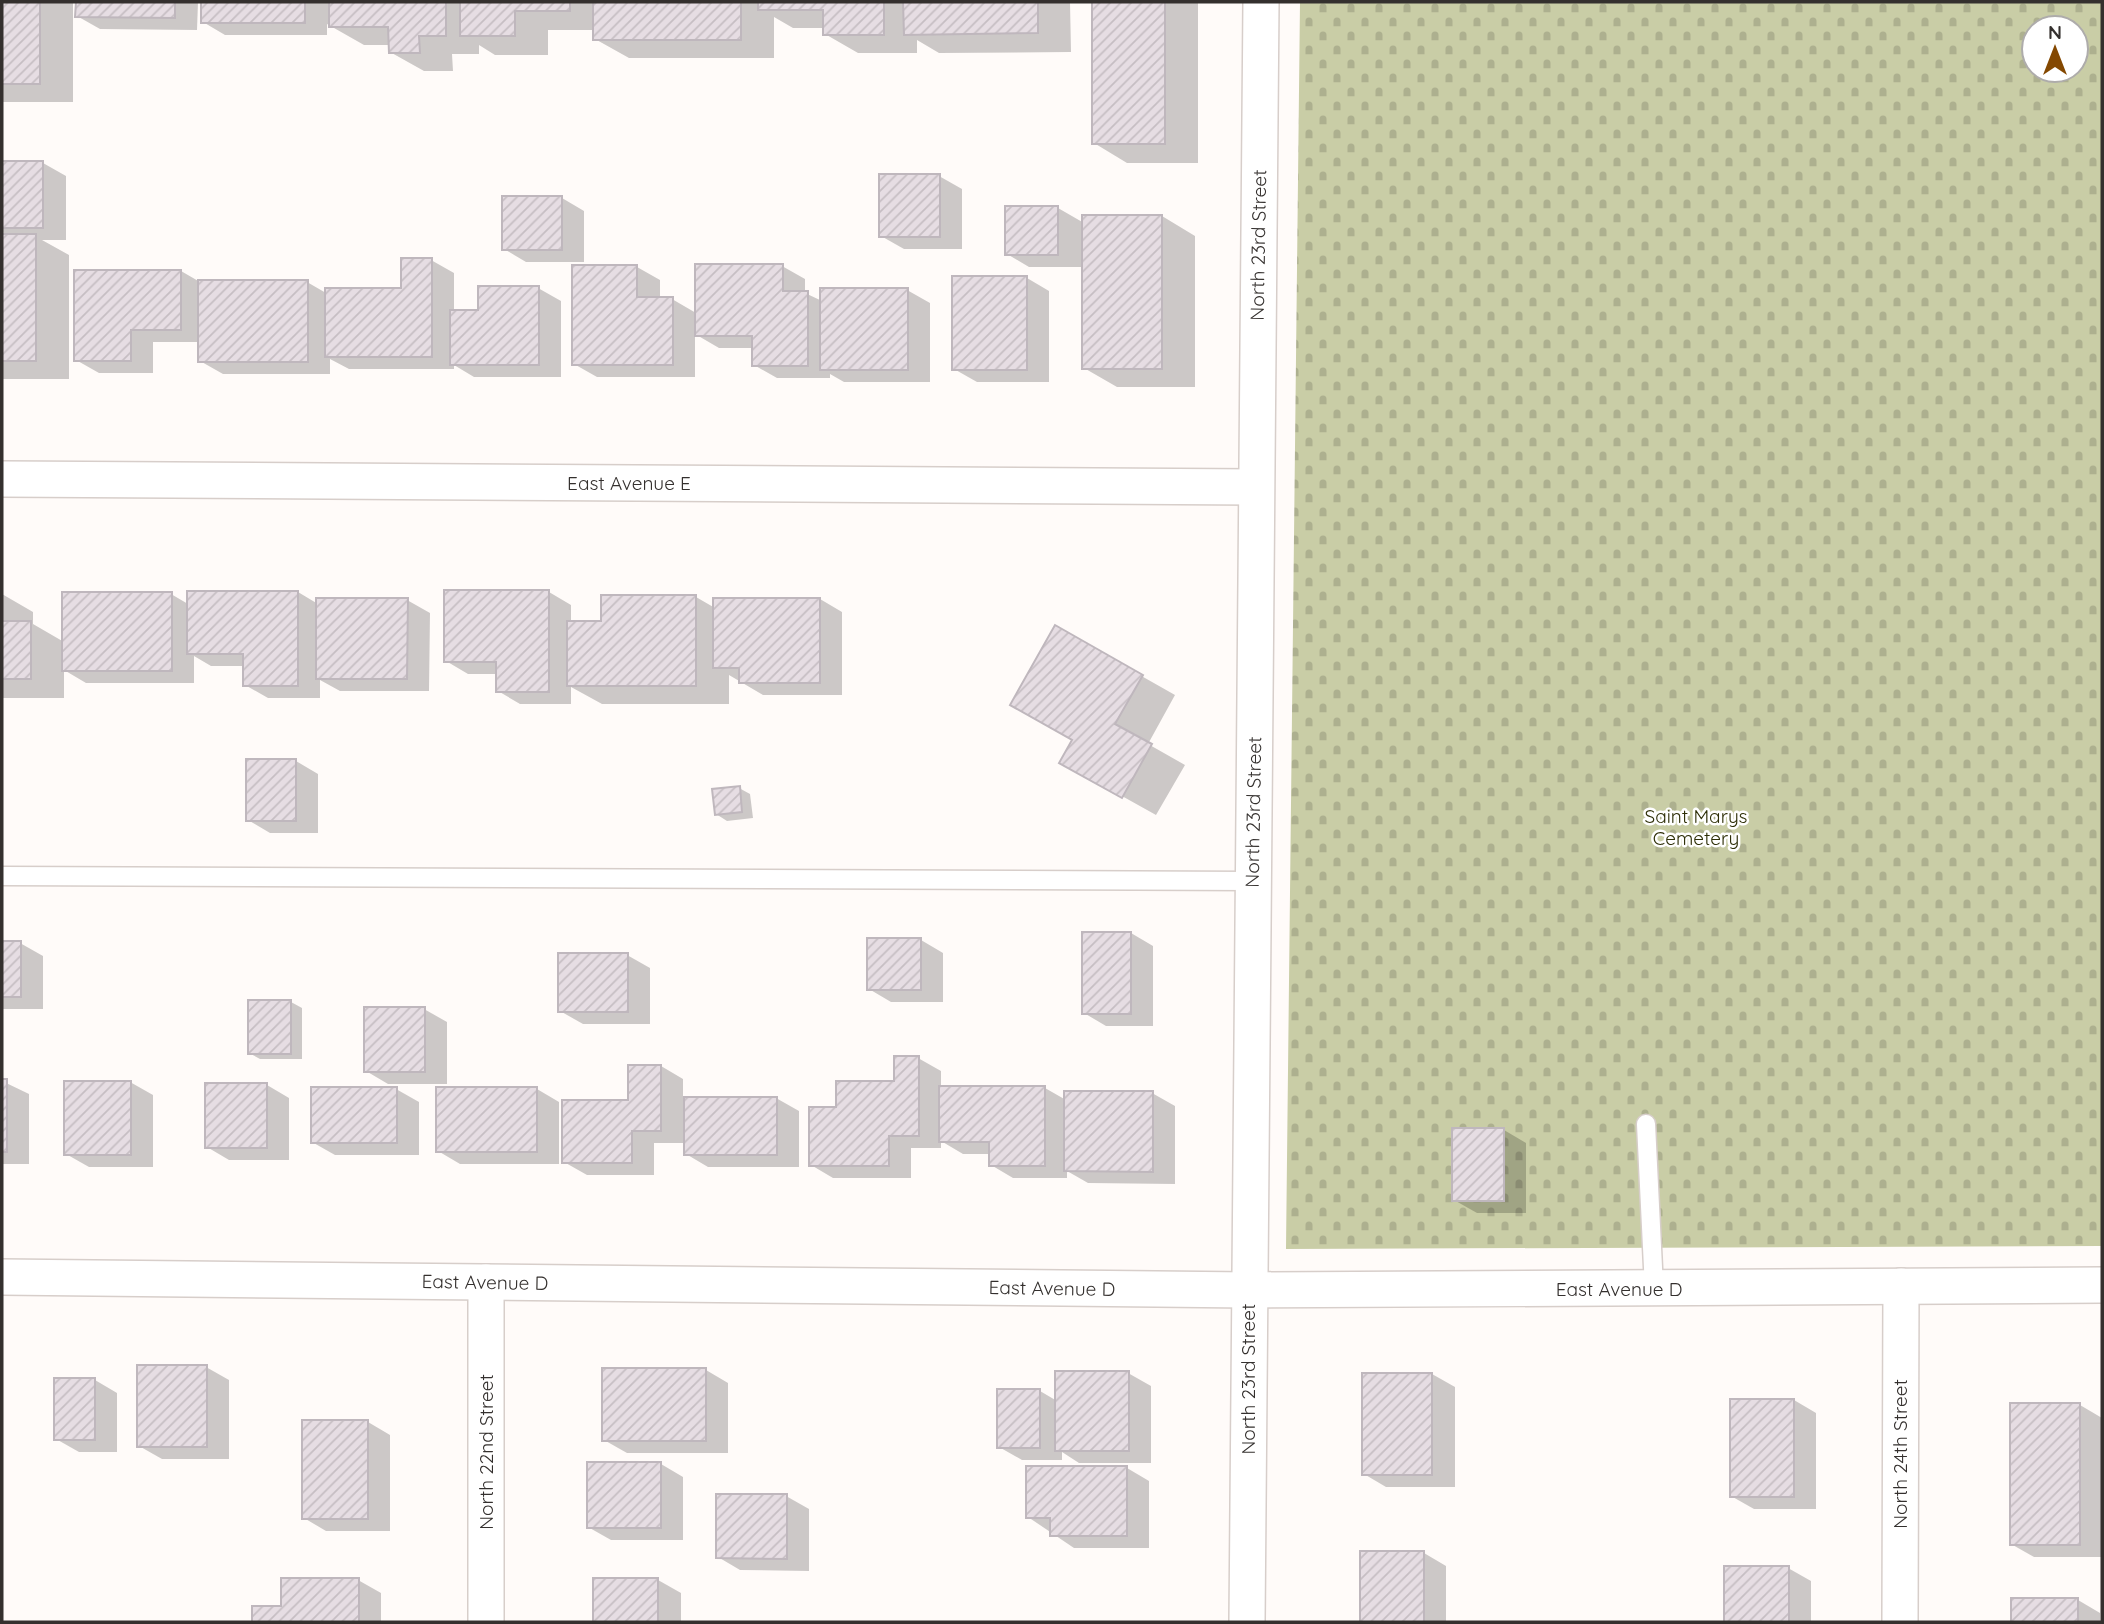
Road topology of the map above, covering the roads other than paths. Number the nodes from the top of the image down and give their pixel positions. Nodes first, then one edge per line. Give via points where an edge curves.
1 (1261, 2) edge
2 (2, 479) edge
3 (1256, 487) junction
4 (2, 876) edge
5 (1252, 881) junction
6 (1646, 1124) dead end
7 (2, 1277) edge
8 (486, 1282) junction
9 (2102, 1285) edge
10 (1900, 1286) junction
11 (1654, 1289) junction
12 (1249, 1290) junction
13 (486, 1622) edge
14 (1247, 1622) edge
15 (1900, 1622) edge

1 - 3 street, North 23rd Street
2 - 3 street, East Avenue E
3 - 5 street, North 23rd Street
4 - 5 lane
5 - 12 street, North 23rd Street
6 - 11 lane
7 - 8 street, East Avenue D
8 - 12 street, East Avenue D
8 - 13 street, North 22nd Street
9 - 10 street, East Avenue D
10 - 11 street, East Avenue D
10 - 15 street, North 24th Street
11 - 12 street, East Avenue D
12 - 14 street, North 23rd Street

